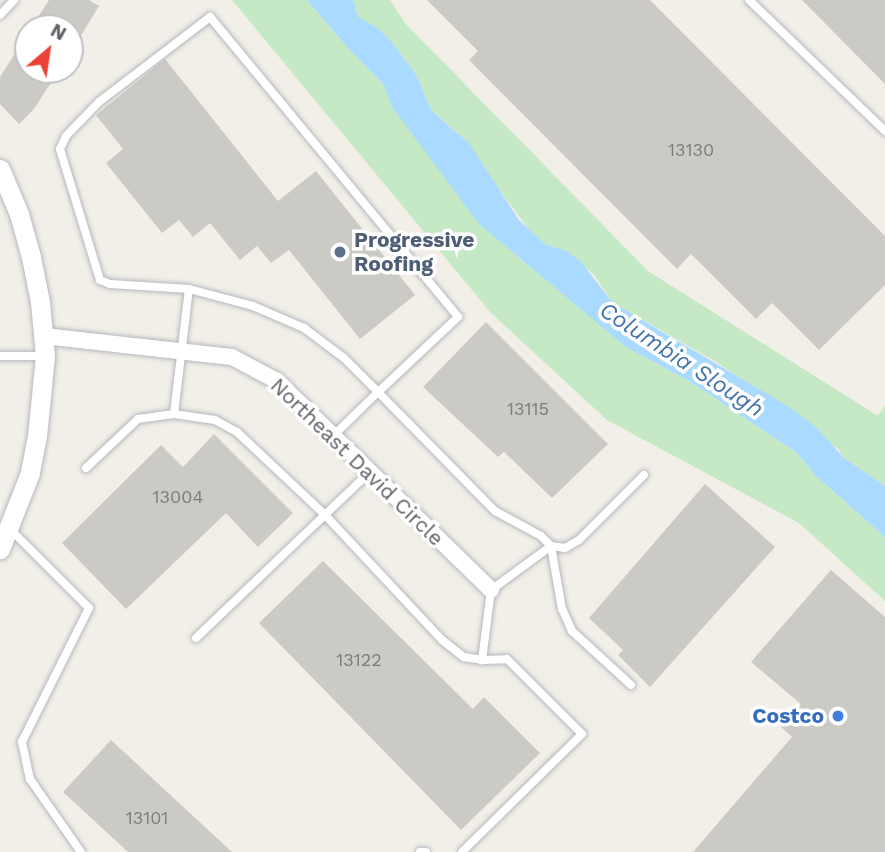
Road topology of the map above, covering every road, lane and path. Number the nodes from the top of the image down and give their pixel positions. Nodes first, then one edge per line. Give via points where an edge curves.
1 (14, 0) edge
2 (748, 0) edge
3 (0, 15) edge
4 (885, 131) edge
5 (1, 172) edge
6 (189, 289) junction
7 (44, 336) junction
8 (183, 352) junction
9 (0, 356) edge
10 (45, 356) junction
11 (378, 392) junction
12 (174, 414) junction
13 (334, 435) junction
14 (86, 468) dead end
15 (371, 471) junction
16 (644, 475) dead end
17 (326, 516) junction
18 (10, 529) junction
19 (551, 546) junction
20 (0, 549) edge
21 (491, 590) junction
22 (196, 638) dead end
23 (482, 660) junction
24 (631, 685) dead end
25 (81, 852) edge
26 (420, 852) edge
27 (426, 852) edge
28 (462, 852) edge

1 - 3 lane
2 - 4 lane
5 - 7 street via 31,257
6 - 8 lane
6 - 11 lane via 253,306 304,328
6 - 11 lane via 100,280 60,149 66,136 99,102 210,17 458,317
7 - 8 street, Northeast David Circle
7 - 10 street
8 - 12 lane
8 - 13 street, Northeast David Circle via 232,357 277,381
9 - 10 lane
10 - 18 street via 35,448
11 - 13 lane
11 - 19 lane via 495,511
12 - 14 lane via 138,419
12 - 17 lane via 215,420 237,432
13 - 15 street, Northeast David Circle
15 - 17 lane
15 - 21 street, Northeast David Circle
16 - 19 lane via 579,540 565,548
17 - 22 lane
17 - 23 lane via 442,640 464,657
18 - 20 street
18 - 25 lane via 89,608 22,742 30,779
19 - 21 lane
19 - 24 lane via 562,609 572,631
21 - 23 lane
23 - 28 lane via 507,659 582,734
26 - 27 lane

